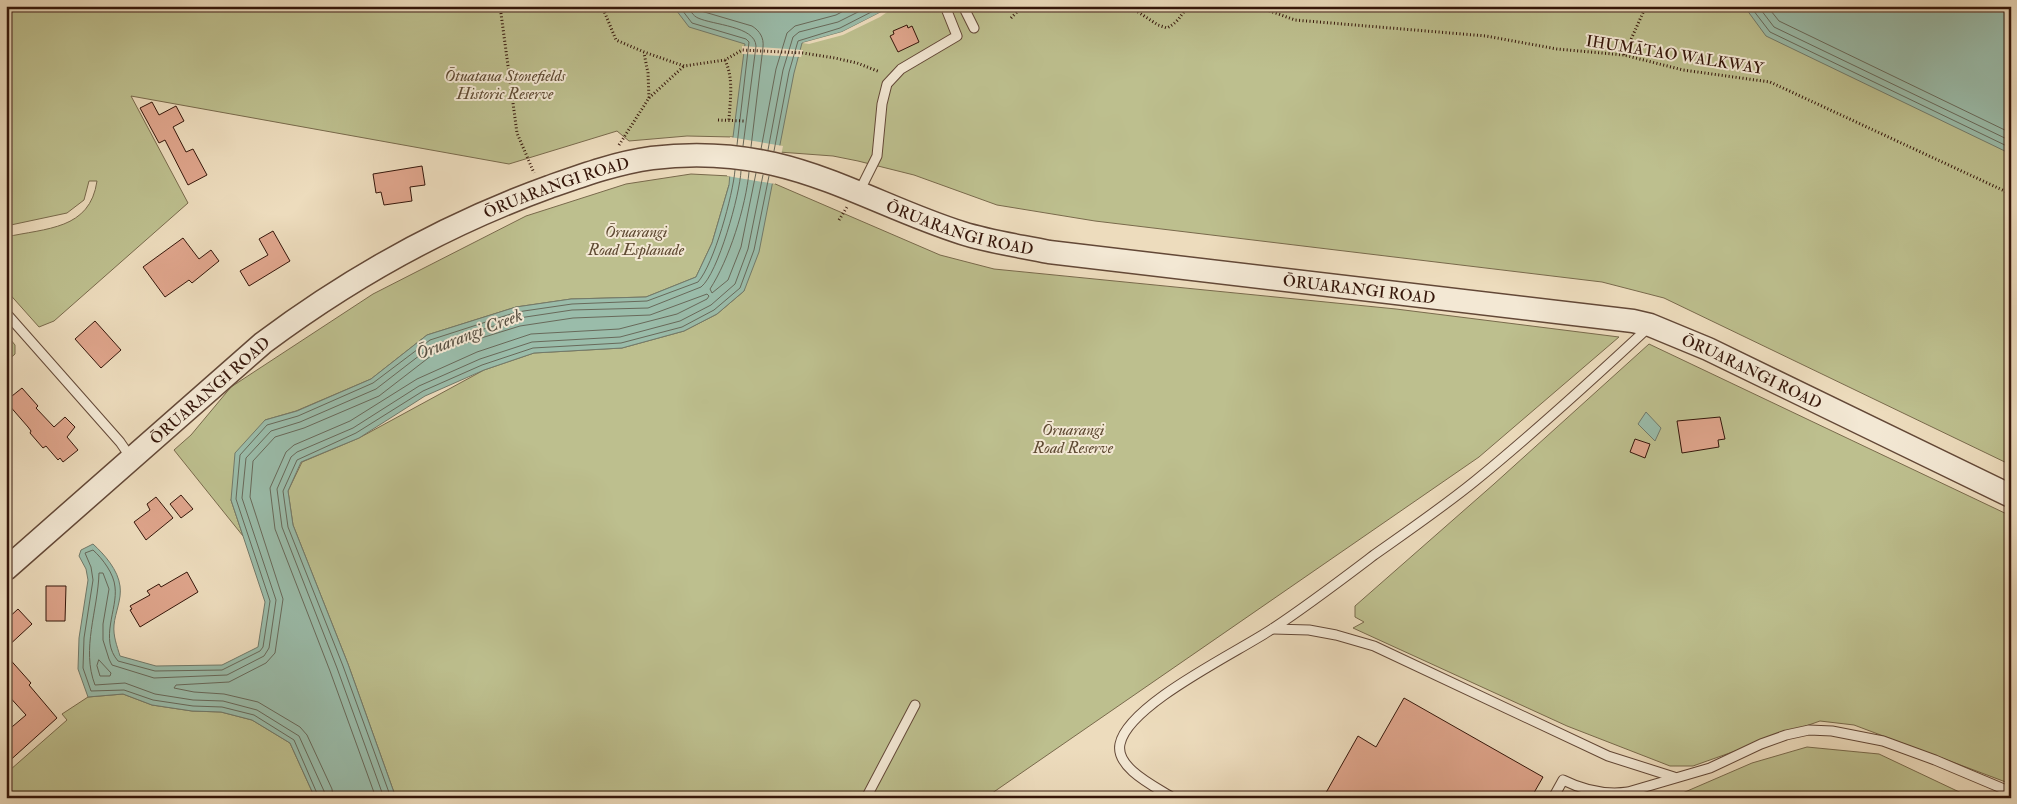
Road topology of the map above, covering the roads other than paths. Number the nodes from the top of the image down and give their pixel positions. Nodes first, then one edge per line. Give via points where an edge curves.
1 (945, 6) edge
2 (963, 6) edge
3 (974, 28) dead end
4 (859, 192) junction
5 (6, 313) edge
6 (1650, 326) junction
7 (131, 458) junction
8 (2011, 496) edge
9 (6, 569) edge
10 (1272, 629) junction
11 (916, 705) dead end
12 (1674, 777) junction
13 (1628, 792) junction
14 (2011, 792) edge
15 (866, 798) edge
16 (1173, 798) edge
17 (1553, 798) edge
18 (1618, 798) edge

1 - 4 lane via 957,36 900,70 890,80 885,89 877,156
2 - 3 lane
4 - 6 street, ŌRUARANGI ROAD via 962,233 1049,252 1614,317
4 - 7 street, ŌRUARANGI ROAD via 794,169 748,159 685,155 614,166 514,200 439,234 358,278 292,321 235,366
5 - 7 lane
6 - 8 street, ŌRUARANGI ROAD via 1708,349
6 - 10 lane via 1474,482
7 - 9 street, ŌRUARANGI ROAD
10 - 12 lane via 1310,630 1374,646 1608,756
10 - 16 lane via 1164,694 1126,729 1119,745 1123,759 1134,774
11 - 15 lane
12 - 13 lane
12 - 14 lane via 1710,768 1778,738 1809,730 1882,741
13 - 17 lane via 1583,789 1563,780
13 - 18 lane

